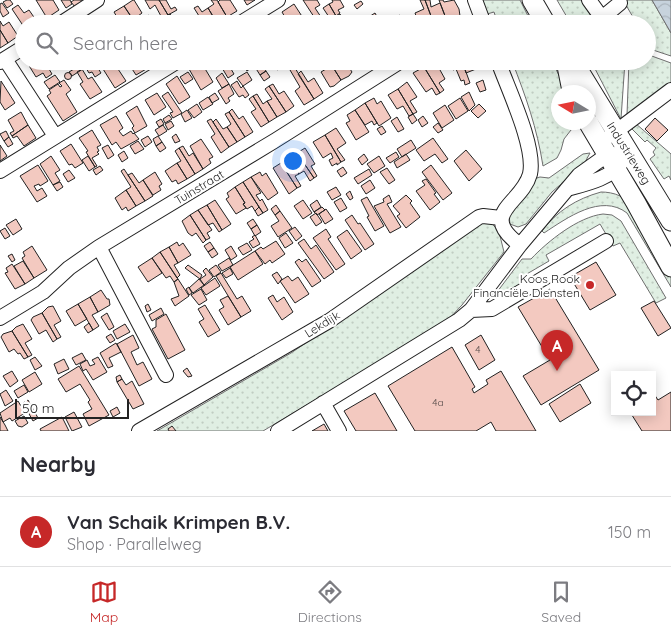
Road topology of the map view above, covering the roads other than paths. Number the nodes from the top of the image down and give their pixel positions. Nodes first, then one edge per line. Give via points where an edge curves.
1 (97, 0) edge
2 (278, 0) edge
3 (475, 0) edge
4 (532, 0) edge
5 (589, 0) edge
6 (620, 3) dead end
7 (74, 15) edge
8 (254, 15) edge
9 (479, 15) edge
10 (541, 15) edge
11 (600, 15) edge
12 (606, 15) edge
13 (15, 53) edge
14 (2, 61) edge
15 (163, 70) edge
16 (387, 70) edge
17 (501, 70) edge
18 (568, 70) edge
19 (576, 70) edge
20 (571, 85) edge
21 (671, 90) edge
22 (593, 130) edge
23 (616, 132) junction
24 (55, 136) junction
25 (628, 152) junction
26 (608, 156) junction
27 (0, 170) edge
28 (501, 218) junction
29 (671, 221) edge
30 (606, 241) dead end
31 (520, 245) junction
32 (99, 248) junction
33 (671, 267) edge
34 (471, 310) junction
35 (0, 318) edge
36 (166, 375) dead end
37 (323, 403) junction
38 (139, 431) edge
39 (278, 431) edge
40 (339, 431) edge

1 - 7 street
2 - 8 street
3 - 9 street
4 - 10 street
5 - 11 street
6 - 12 street
13 - 14 street
14 - 24 street
15 - 24 street
16 - 32 street, Tuinstraat
17 - 28 street via 530,147 531,158 526,186 503,211
18 - 20 street, Industrieweg
19 - 23 street, Industrieweg
21 - 23 street
22 - 26 street, Industrieweg
23 - 25 street, Industrieweg
23 - 26 street
24 - 27 street
25 - 26 street
25 - 29 street, Industrieweg
26 - 31 street via 579,175
26 - 33 street, Industrieweg
28 - 31 street via 507,232
28 - 38 street, Lekdijk via 479,217 329,321
30 - 34 street via 492,309
31 - 34 street
32 - 35 street, Tuinstraat via 69,268 43,292
32 - 36 street
34 - 37 street
37 - 39 street
37 - 40 street

